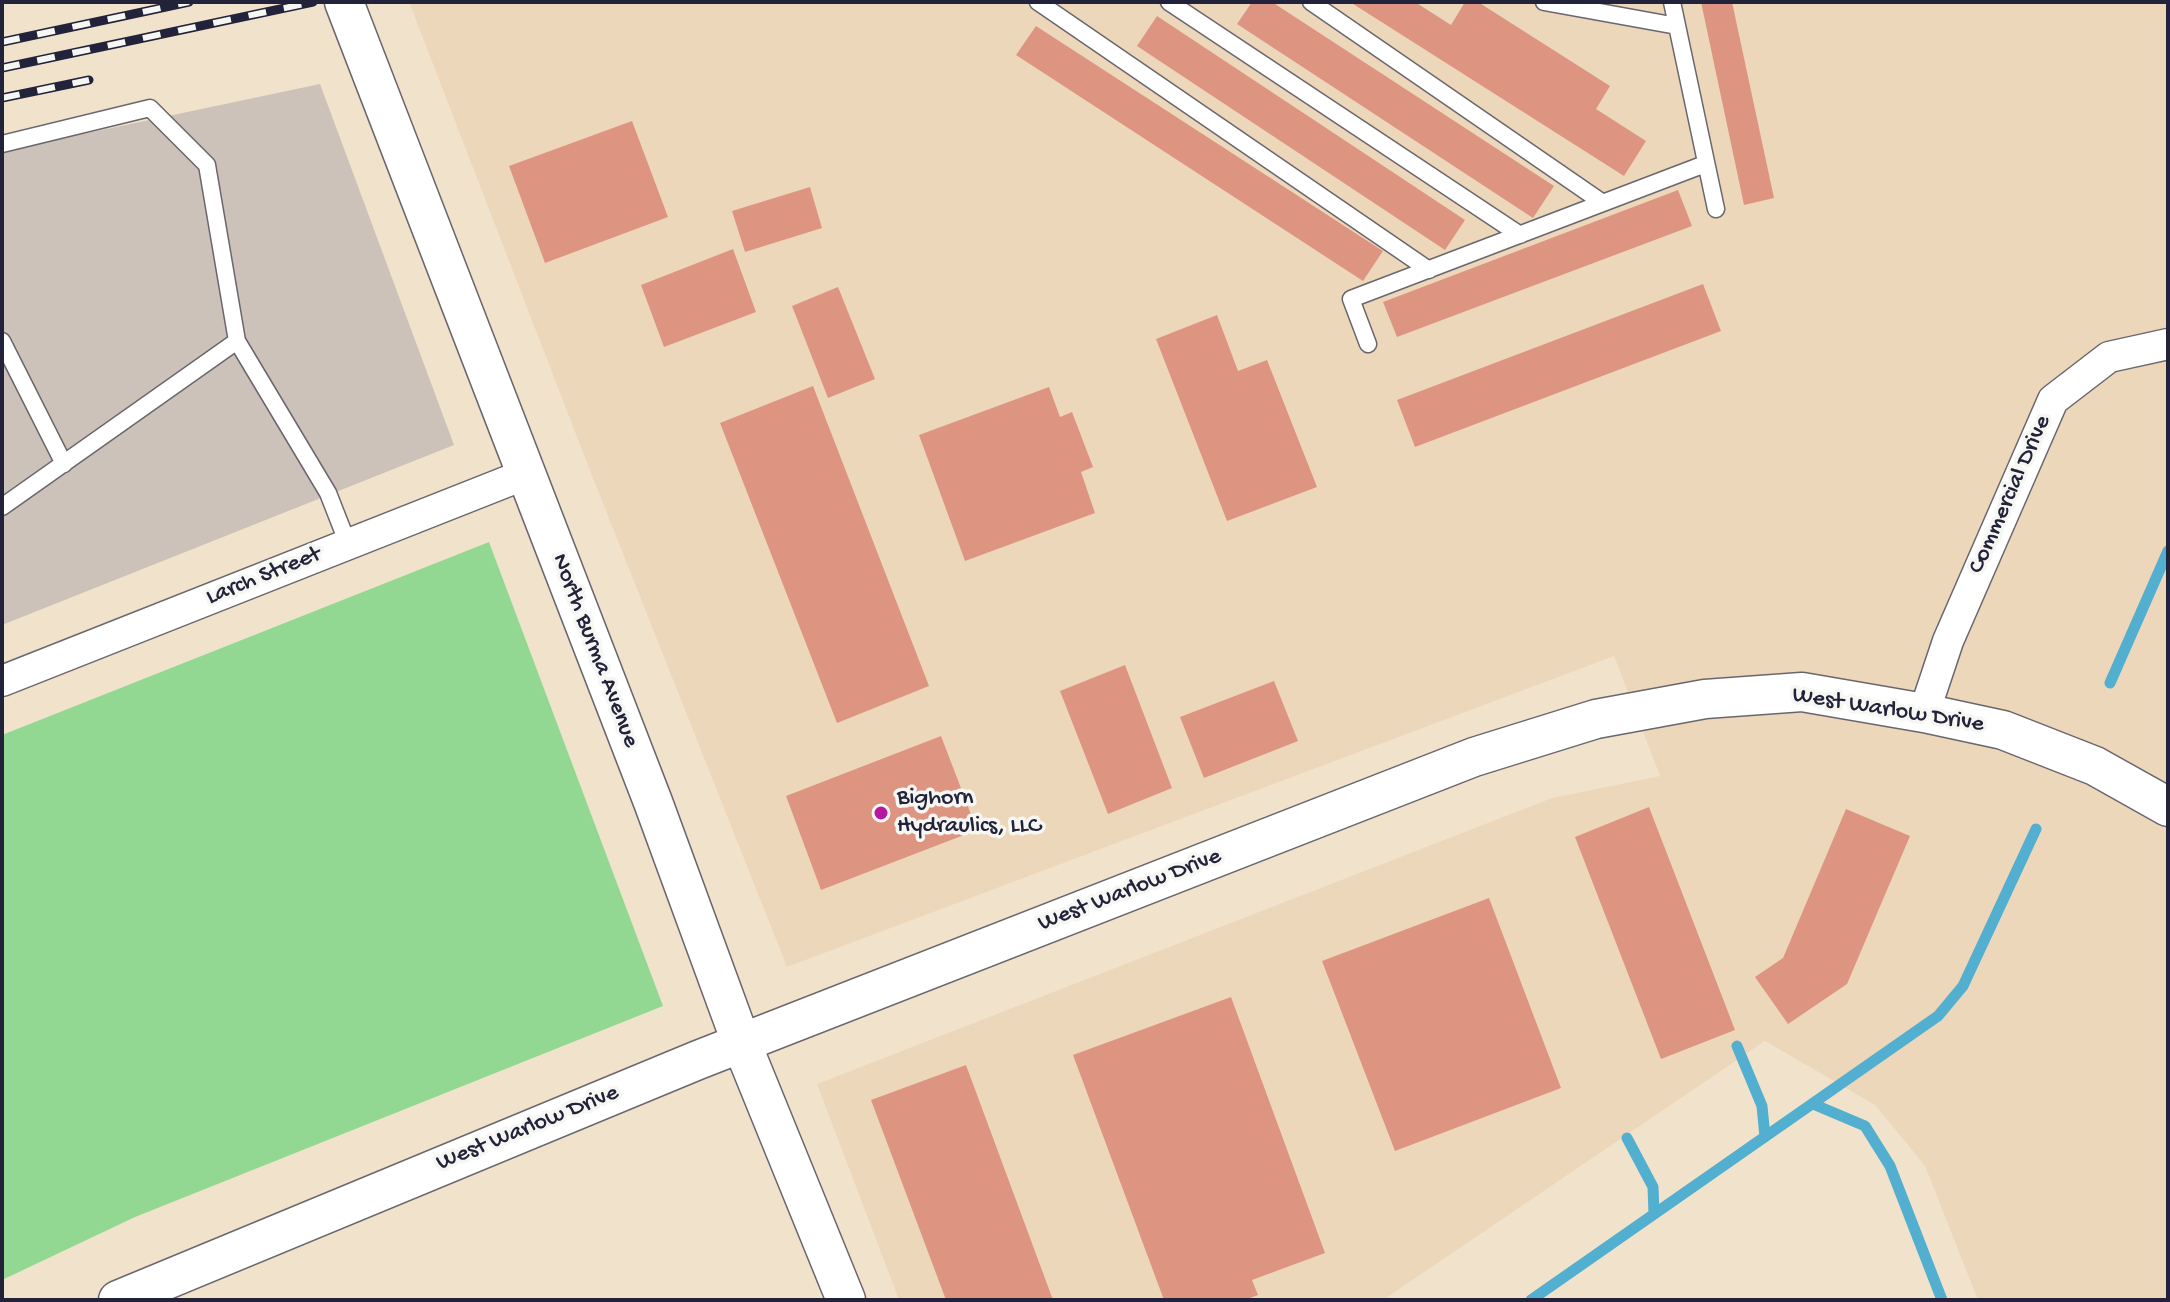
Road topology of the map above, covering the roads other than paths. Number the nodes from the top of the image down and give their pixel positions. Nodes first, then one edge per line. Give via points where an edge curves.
1 (344, 2) edge
2 (1041, 2) edge
3 (1169, 2) edge
4 (1311, 2) edge
5 (1544, 2) edge
6 (1672, 2) edge
7 (1677, 26) junction
8 (2, 144) edge
9 (1705, 164) junction
10 (1603, 203) junction
11 (1716, 209) dead end
12 (1520, 235) junction
13 (1429, 270) junction
14 (2, 341) edge
15 (237, 341) junction
16 (1368, 344) dead end
17 (2168, 344) edge
18 (64, 464) junction
19 (526, 474) junction
20 (2, 507) edge
21 (348, 544) junction
22 (2, 681) edge
23 (1924, 713) junction
24 (2168, 807) edge
25 (741, 1042) junction
26 (118, 1300) edge
27 (846, 1300) edge

1 - 19 street, North Burma Avenue
2 - 13 lane
3 - 12 lane
4 - 10 lane
5 - 7 lane
6 - 7 lane
7 - 9 lane
8 - 15 lane via 150,108 207,165
9 - 10 lane
9 - 11 lane
10 - 12 lane
12 - 13 lane
13 - 16 lane via 1351,299
14 - 18 lane
15 - 18 lane
15 - 21 lane via 328,493
17 - 23 street, Commercial Drive via 2109,357 2053,400 1948,641
18 - 20 lane
19 - 21 street, Larch Street
19 - 25 street, North Burma Avenue
21 - 22 street, Larch Street
23 - 24 street, West Warlow Drive via 2003,730 2095,766
23 - 25 street, West Warlow Drive via 1802,692 1705,699 1596,719 1474,757
25 - 26 street, West Warlow Drive
25 - 27 street, North Burma Avenue

